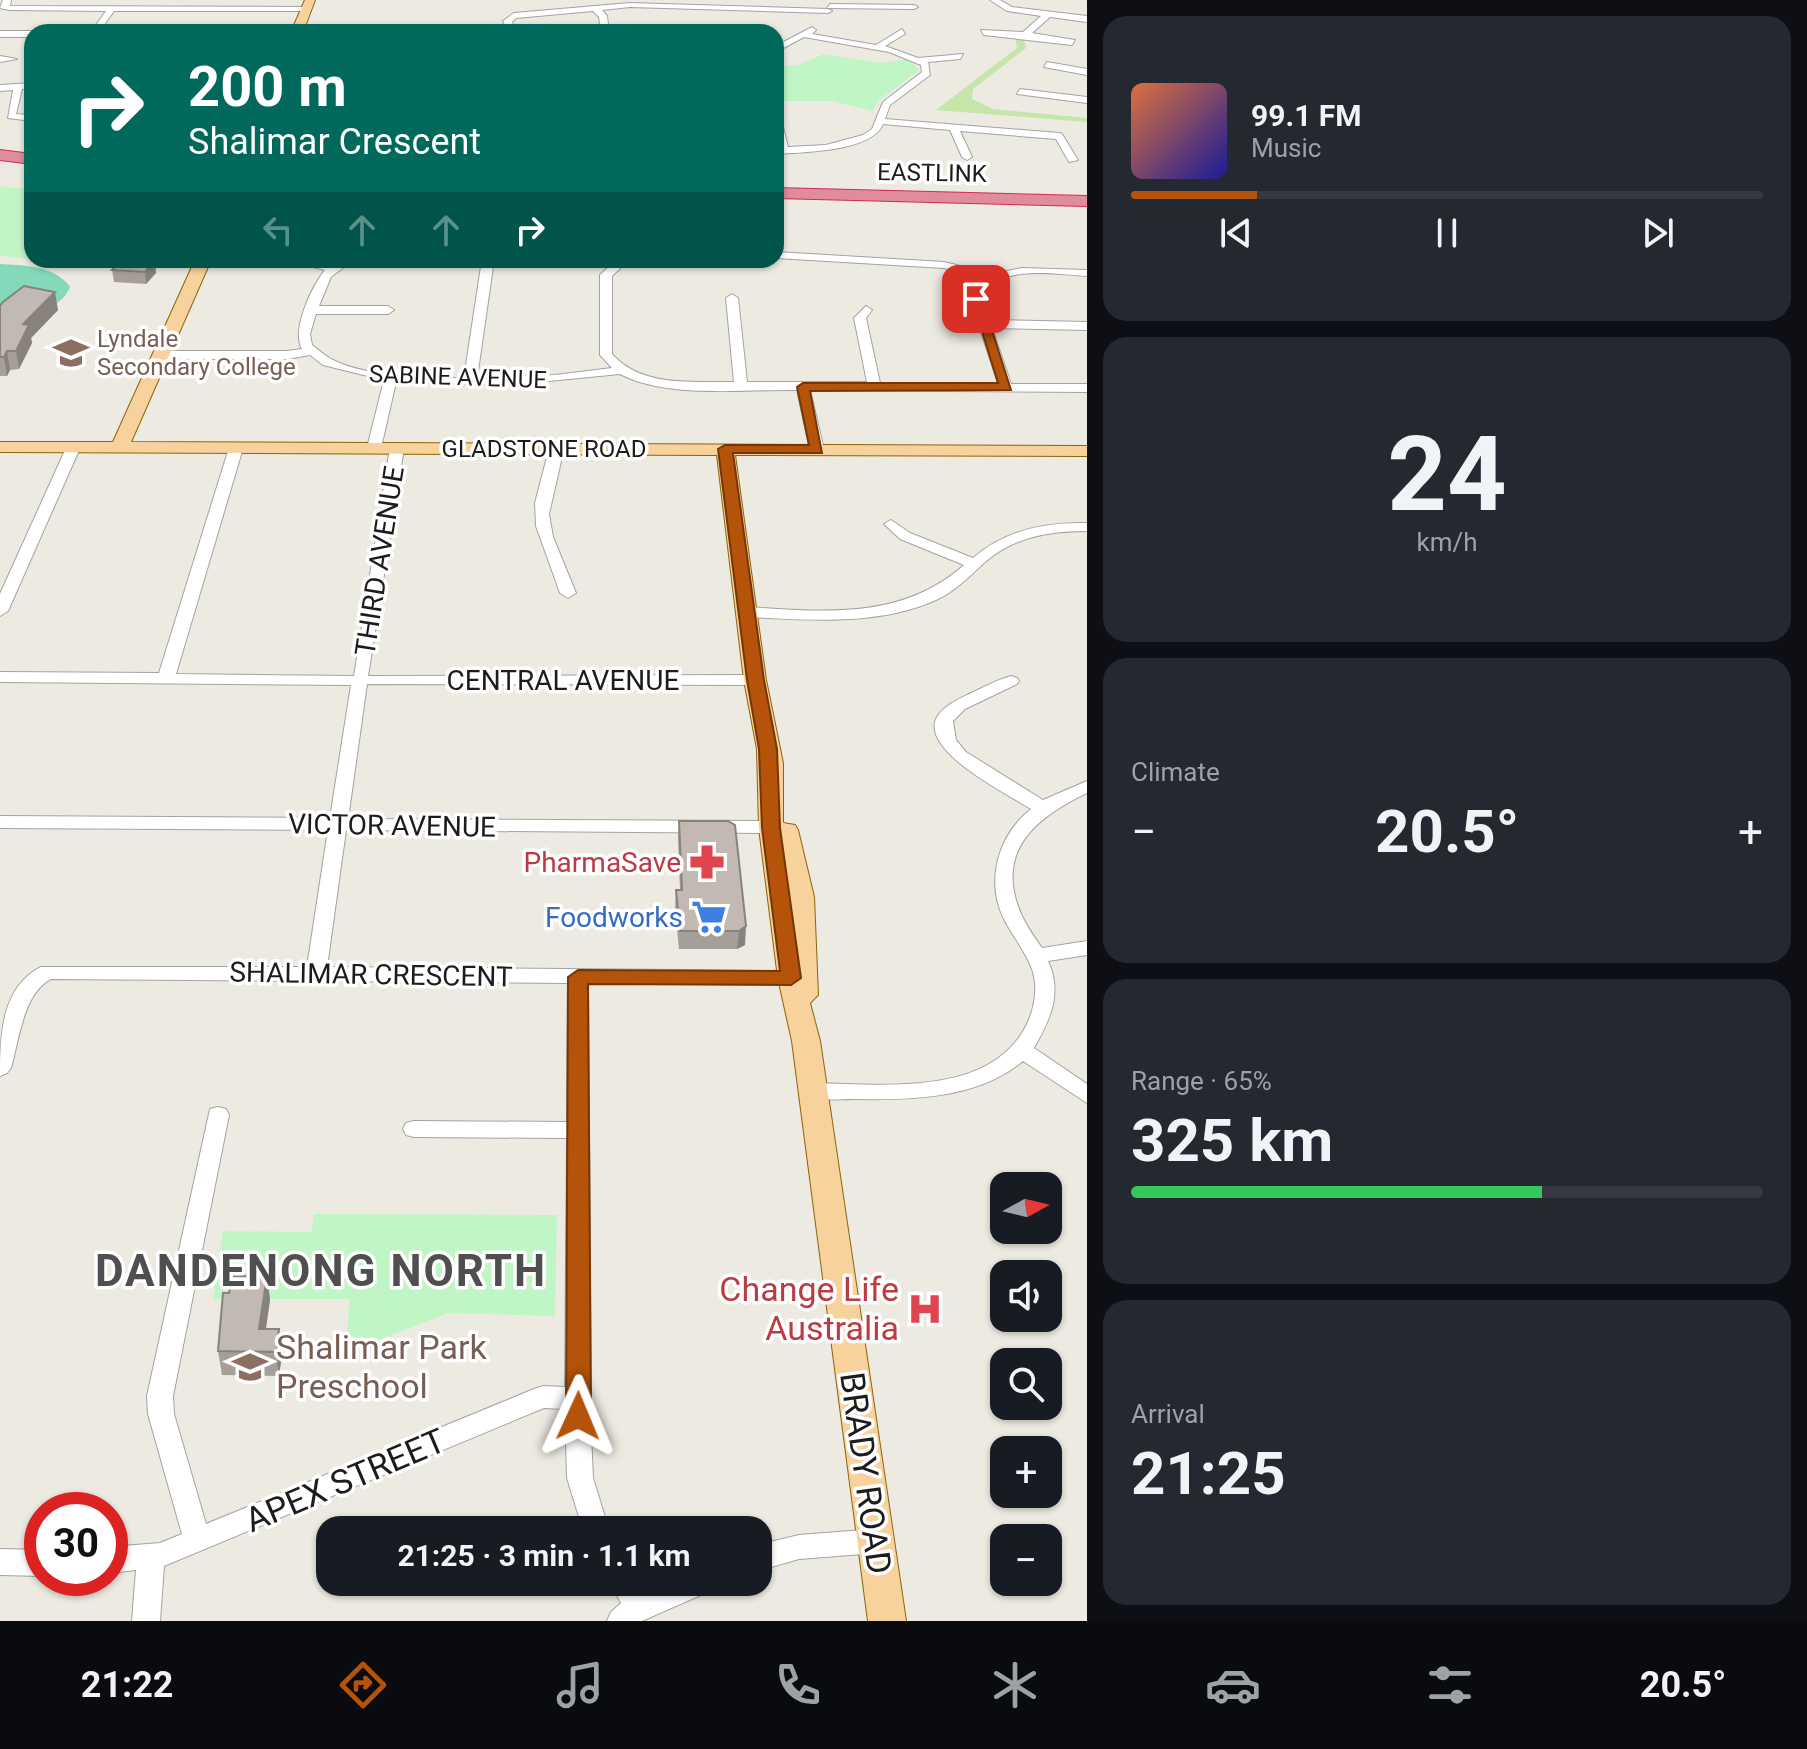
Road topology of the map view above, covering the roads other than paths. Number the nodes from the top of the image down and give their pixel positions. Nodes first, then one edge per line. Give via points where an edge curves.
1 (7, 0) edge
2 (994, 0) edge
3 (185, 4) edge
4 (308, 4) edge
5 (829, 6) edge
6 (914, 7) dead end
7 (112, 8) junction
8 (596, 9) junction
9 (501, 12) dead end
10 (1048, 14) junction
11 (514, 16) junction
12 (1087, 19) edge
13 (101, 24) edge
14 (300, 24) edge
15 (508, 24) edge
16 (604, 24) edge
17 (982, 31) dead end
18 (902, 32) dead end
19 (0, 34) edge
20 (24, 34) edge
21 (1025, 35) junction
22 (784, 38) edge
23 (800, 38) junction
24 (1072, 42) dead end
25 (784, 45) edge
26 (878, 47) junction
27 (960, 56) dead end
28 (0, 59) edge
29 (13, 59) dead end
30 (921, 60) junction
31 (1047, 65) dead end
32 (1087, 72) edge
33 (18, 87) junction
34 (24, 87) edge
35 (0, 88) edge
36 (1020, 92) dead end
37 (1087, 100) edge
38 (15, 118) junction
39 (24, 118) edge
40 (0, 120) edge
41 (880, 121) junction
42 (954, 127) junction
43 (847, 144) junction
44 (784, 151) edge
45 (862, 151) dead end
46 (0, 155) edge
47 (967, 157) dead end
48 (24, 158) edge
49 (1073, 160) dead end
50 (0, 169) edge
51 (24, 172) edge
52 (784, 193) edge
53 (1087, 193) edge
54 (887, 196) junction
55 (1087, 201) edge
56 (784, 207) edge
57 (1087, 215) edge
58 (784, 255) edge
59 (199, 268) edge
60 (331, 268) edge
61 (487, 268) edge
62 (614, 268) edge
63 (1087, 273) edge
64 (999, 276) junction
65 (732, 298) dead end
66 (311, 310) junction
67 (388, 310) dead end
68 (866, 310) dead end
69 (984, 324) junction
70 (1087, 326) edge
71 (310, 351) junction
72 (160, 355) junction
73 (622, 370) junction
74 (390, 380) junction
75 (470, 380) junction
76 (741, 385) junction
77 (874, 386) junction
78 (803, 387) junction
79 (1006, 387) junction
80 (1087, 388) edge
81 (0, 447) edge
82 (73, 448) junction
83 (119, 448) junction
84 (236, 448) junction
85 (374, 448) junction
86 (397, 448) junction
87 (556, 449) junction
88 (725, 449) junction
89 (817, 450) junction
90 (1087, 451) edge
91 (891, 524) dead end
92 (1087, 527) edge
93 (975, 564) junction
94 (568, 593) dead end
95 (0, 611) edge
96 (748, 612) junction
97 (0, 677) edge
98 (166, 678) junction
99 (360, 680) junction
100 (755, 680) junction
101 (1011, 681) dead end
102 (1087, 786) edge
103 (1042, 808) junction
104 (0, 822) edge
105 (337, 824) junction
106 (778, 828) junction
107 (1087, 948) edge
108 (1036, 956) junction
109 (316, 973) junction
110 (578, 977) junction
111 (798, 978) junction
112 (1023, 1051) junction
113 (0, 1068) edge
114 (813, 1091) junction
115 (1087, 1095) edge
116 (218, 1115) dead end
117 (414, 1129) dead end
118 (577, 1130) junction
119 (579, 1399) junction
120 (592, 1516) edge
121 (197, 1540) junction
122 (876, 1541) junction
123 (772, 1554) edge
124 (151, 1558) junction
125 (128, 1559) edge
126 (0, 1562) edge
127 (24, 1563) edge
128 (669, 1596) edge
129 (630, 1614) edge
130 (146, 1621) edge
131 (887, 1621) edge

1 - 7 street via 3,6 8,8
2 - 10 street via 1010,9
3 - 4 street
3 - 7 street
4 - 14 main road
5 - 6 street
5 - 8 street
5 - 23 street
7 - 13 street
8 - 11 street
8 - 16 street
9 - 11 street
10 - 12 street
10 - 21 street
11 - 15 street
17 - 21 street
18 - 26 street
19 - 20 street
21 - 24 street
22 - 23 street
23 - 25 street
23 - 26 street
26 - 30 street
27 - 30 street
28 - 29 street
30 - 41 street via 927,73 886,104
31 - 32 street
33 - 34 street
33 - 35 street
33 - 38 street via 10,114
36 - 37 street
38 - 39 street
38 - 40 street
41 - 42 street
41 - 43 street via 872,133
42 - 47 street
42 - 49 street via 1059,136
43 - 44 street
43 - 45 street
46 - 48 highway
50 - 51 highway
52 - 54 highway, EASTLINK
53 - 54 highway
54 - 55 highway, EASTLINK
56 - 57 highway, EASTLINK
58 - 64 street via 944,265
59 - 72 main road
60 - 66 street
61 - 75 street
62 - 73 street via 606,275 606,355
63 - 64 street
64 - 69 street via 981,285 975,295
65 - 76 street
66 - 67 street
66 - 71 street via 304,338
68 - 77 street via 860,318
69 - 70 street
69 - 79 street
71 - 72 street
71 - 74 street, SABINE AVENUE via 330,364
72 - 83 main road
73 - 75 street, SABINE AVENUE via 568,380
73 - 76 street via 663,383
74 - 75 street, SABINE AVENUE
74 - 85 street
76 - 78 street
77 - 78 street
77 - 79 street
78 - 89 street
79 - 80 street
81 - 82 main road, GLADSTONE ROAD
82 - 83 main road, GLADSTONE ROAD
82 - 95 street
83 - 84 main road, GLADSTONE ROAD
84 - 85 main road, GLADSTONE ROAD
84 - 98 street
85 - 86 main road, GLADSTONE ROAD
86 - 87 main road, GLADSTONE ROAD
86 - 99 street, THIRD AVENUE
87 - 88 main road, GLADSTONE ROAD
87 - 94 street via 556,469 541,515
88 - 89 main road, GLADSTONE ROAD
88 - 96 main road, BRADY ROAD
89 - 90 main road, GLADSTONE ROAD
91 - 93 street via 905,536
92 - 93 street via 1001,543
93 - 96 street via 943,589 895,608
96 - 100 main road, BRADY ROAD
97 - 98 street, CENTRAL AVENUE
98 - 99 street, CENTRAL AVENUE
99 - 100 street, CENTRAL AVENUE
99 - 105 street, THIRD AVENUE
100 - 106 main road, BRADY ROAD
101 - 103 street via 959,705 944,720 944,731 960,756
102 - 103 street
103 - 108 street via 1017,833 1008,851 1004,891
104 - 105 street, VICTOR AVENUE
105 - 106 street, VICTOR AVENUE
105 - 109 street, THIRD AVENUE
106 - 111 main road, BRADY ROAD via 800,886 794,927
107 - 108 street
108 - 112 street via 1045,992 1036,1031
109 - 110 street, SHALIMAR CRESCENT
109 - 113 street, SHALIMAR CRESCENT via 37,975 27,986
110 - 111 street, SHALIMAR CRESCENT
110 - 118 street
111 - 114 main road, BRADY ROAD
112 - 114 street via 960,1086
112 - 115 street
114 - 122 main road, BRADY ROAD
116 - 121 street via 160,1396
117 - 118 street
118 - 119 street
119 - 120 street via 580,1478
119 - 121 street, APEX STREET via 543,1397
121 - 124 street, APEX STREET
122 - 123 street
122 - 131 main road, BRADY ROAD
124 - 125 street, APEX STREET
124 - 130 street
126 - 127 street
128 - 129 street

